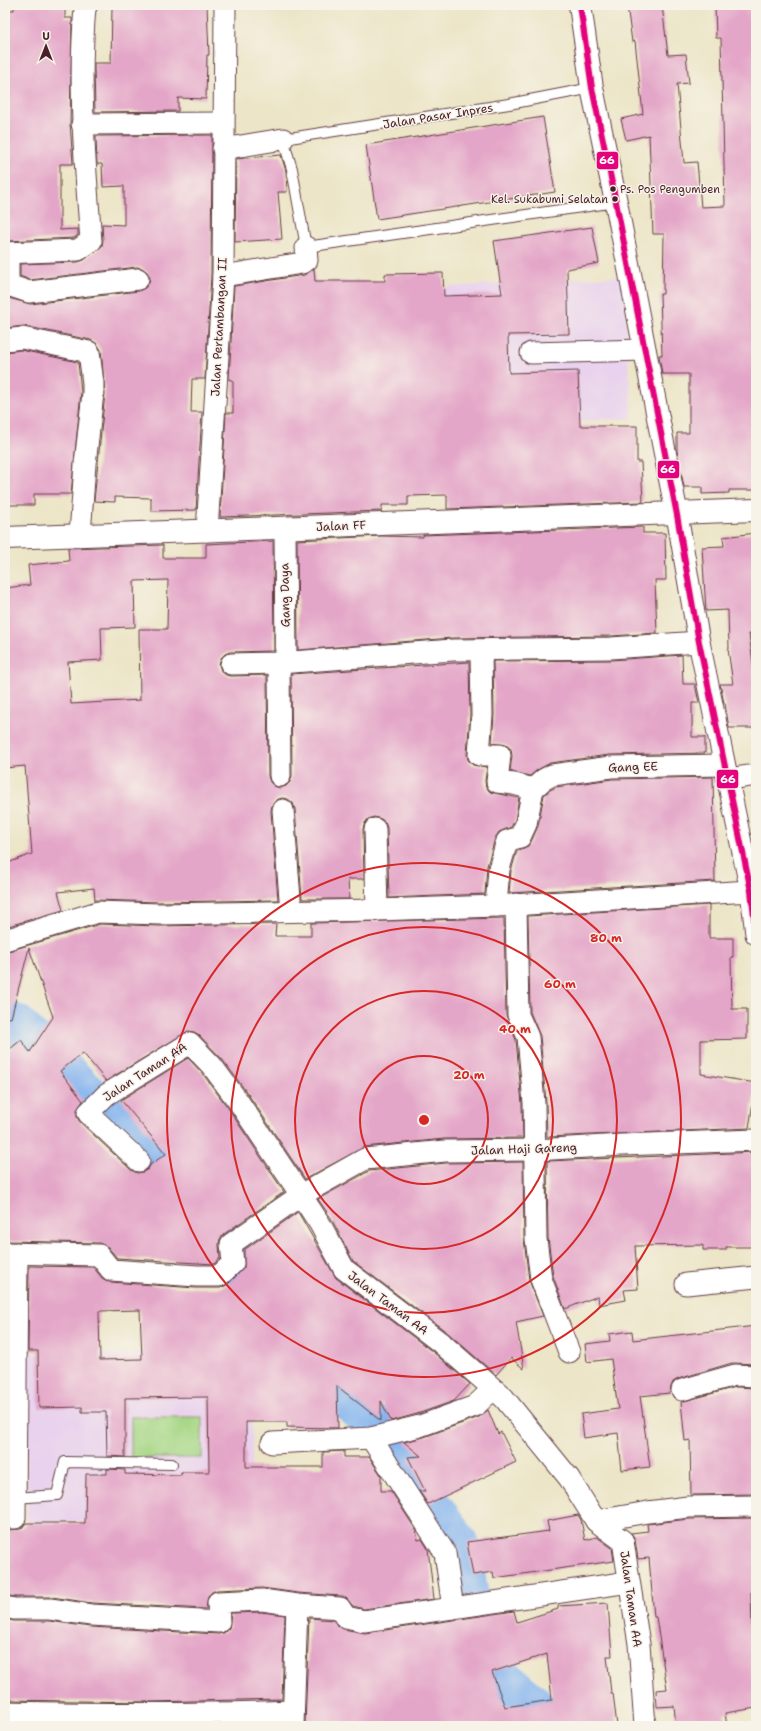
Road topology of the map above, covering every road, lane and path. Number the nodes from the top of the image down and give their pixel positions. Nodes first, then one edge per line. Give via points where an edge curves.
1 (87, 5) edge
2 (225, 5) edge
3 (580, 5) edge
4 (592, 88) junction
5 (223, 123) junction
6 (82, 124) junction
7 (284, 139) junction
8 (223, 149) junction
9 (616, 202) junction
10 (306, 247) junction
11 (7, 253) edge
12 (223, 276) junction
13 (138, 279) dead end
14 (5, 340) edge
15 (645, 350) junction
16 (531, 353) dead end
17 (756, 510) edge
18 (677, 514) junction
19 (284, 528) junction
20 (207, 530) junction
21 (80, 535) junction
22 (5, 538) edge
23 (699, 642) junction
24 (481, 651) junction
25 (283, 662) junction
26 (231, 664) dead end
27 (726, 772) junction
28 (756, 775) edge
29 (280, 776) dead end
30 (538, 785) junction
31 (284, 810) dead end
32 (375, 828) dead end
33 (751, 891) junction
34 (506, 905) junction
35 (377, 910) junction
36 (291, 911) junction
37 (756, 934) edge
38 (5, 940) edge
39 (756, 1140) edge
40 (535, 1150) junction
41 (139, 1161) dead end
42 (301, 1195) junction
43 (11, 1253) edge
44 (756, 1277) edge
45 (686, 1284) dead end
46 (569, 1352) dead end
47 (756, 1376) edge
48 (493, 1389) junction
49 (682, 1390) dead end
50 (371, 1438) junction
51 (272, 1443) dead end
52 (172, 1464) dead end
53 (16, 1498) junction
54 (756, 1506) edge
55 (5, 1518) edge
56 (596, 1521) junction
57 (629, 1582) junction
58 (297, 1605) junction
59 (5, 1607) edge
60 (453, 1608) junction
61 (5, 1712) edge
62 (293, 1719) edge
63 (645, 1726) edge

1 - 6 street via 84,8 82,40
2 - 5 street, Jalan Pertambangan II
3 - 4 street
4 - 7 lane, Jalan Pasar Inpres via 509,104
4 - 9 street
5 - 6 street
5 - 8 street, Jalan Pertambangan II
6 - 11 street via 91,241 78,250
7 - 8 street, Jalan Pasar Inpres
7 - 10 lane
8 - 12 street, Jalan Pertambangan II
9 - 10 lane
9 - 15 street
10 - 12 street via 307,260 302,263
11 - 13 street via 8,285 29,292
12 - 20 street, Jalan Pertambangan II
14 - 21 street via 22,338 89,352 93,392
15 - 16 street
15 - 18 street
17 - 18 street, Jalan FF
18 - 19 street, Jalan FF
18 - 23 street
19 - 20 street, Jalan FF
19 - 25 street, Gang Daya
20 - 21 street, Jalan FF
21 - 22 street, Jalan FF
23 - 24 street via 611,648
23 - 27 street
24 - 25 street via 452,650
24 - 30 street via 482,715 479,755 500,755 497,782
25 - 26 street
25 - 29 street, Gang Daya
27 - 28 street, Gang EE
27 - 30 street, Gang EE via 610,767 552,775
27 - 33 street
30 - 34 street via 520,837 507,841 499,869
31 - 36 street
32 - 35 street
33 - 34 street
33 - 37 street
34 - 35 street
34 - 40 street via 518,1014 528,1037
35 - 36 street
36 - 38 street via 158,914 98,912
39 - 40 street, Jalan Haji Gareng
40 - 42 street, Jalan Haji Gareng via 445,1151 365,1159
40 - 46 street via 536,1239 541,1279
41 - 42 street, Jalan Taman AA via 88,1113 106,1094 190,1043 212,1066 238,1101
42 - 43 street, Jalan Haji Gareng via 232,1253 219,1276 111,1270 99,1255
42 - 48 street, Jalan Taman AA via 344,1269 441,1344
43 - 53 street
44 - 45 street
47 - 49 street via 735,1376
48 - 50 street via 475,1406 420,1426
48 - 56 street, Jalan Taman AA via 504,1398 568,1478
50 - 51 street
50 - 60 street via 445,1553
52 - 53 lane via 65,1462 57,1495
53 - 55 street via 15,1518
54 - 56 street via 688,1507
56 - 57 street, Jalan Taman AA via 623,1541
57 - 60 street
57 - 63 street, Jalan Taman AA via 639,1644
58 - 59 street via 262,1600 218,1602 219,1622
58 - 60 street via 340,1608 346,1617 364,1621
58 - 62 street
61 - 62 street via 241,1713

